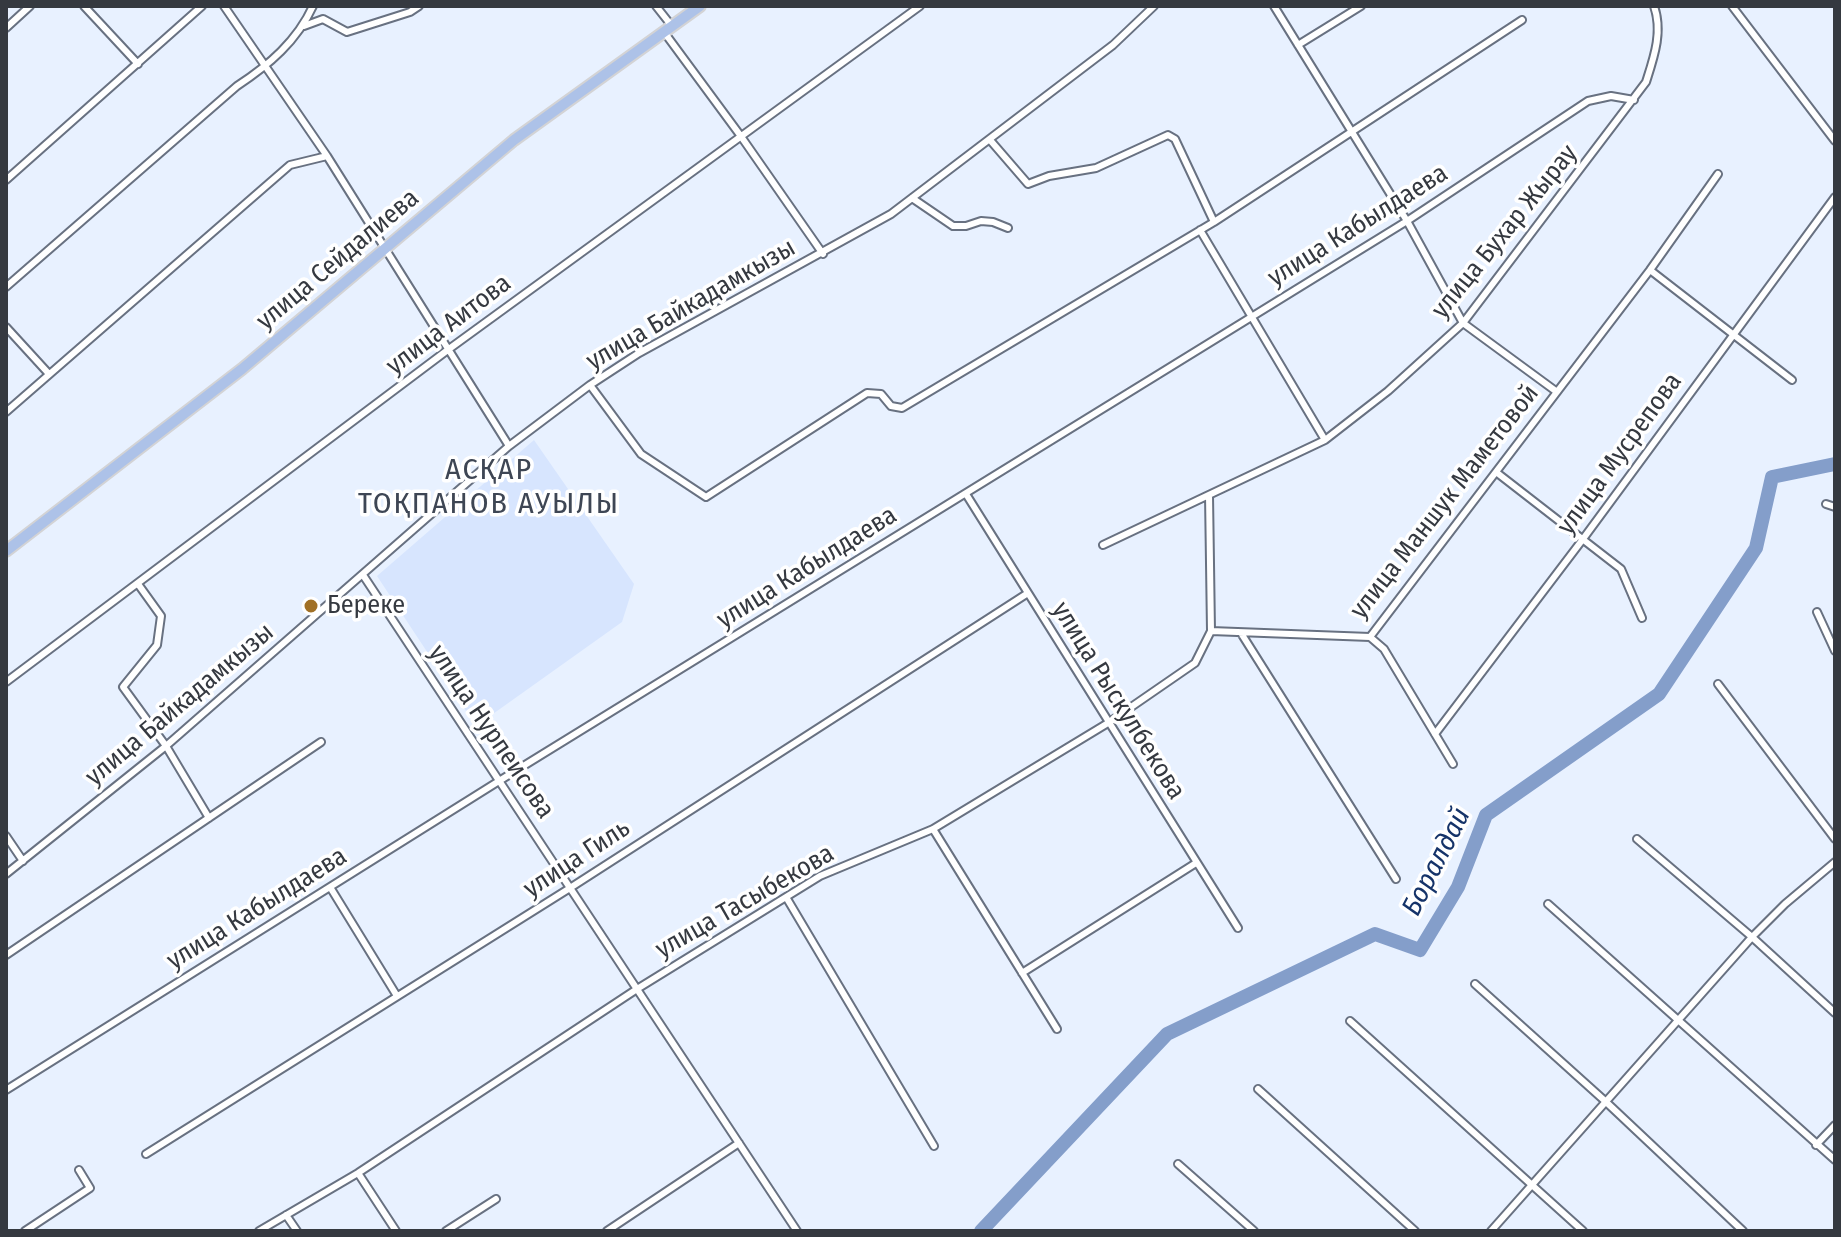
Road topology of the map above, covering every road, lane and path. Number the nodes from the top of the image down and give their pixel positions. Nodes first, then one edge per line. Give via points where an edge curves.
1 (30, 6) edge
2 (84, 6) edge
3 (202, 6) edge
4 (224, 6) edge
5 (313, 6) edge
6 (419, 6) edge
7 (656, 6) edge
8 (700, 6) edge
9 (920, 6) edge
10 (1154, 6) edge
11 (1274, 6) edge
12 (1361, 6) edge
13 (1654, 6) edge
14 (1732, 6) edge
15 (1522, 20) dead end
16 (304, 26) junction
17 (6, 28) edge
18 (667, 28) junction
19 (1298, 45) junction
20 (138, 64) junction
21 (266, 67) junction
22 (1634, 100) junction
23 (1354, 132) junction
24 (740, 135) junction
25 (990, 140) junction
26 (1835, 141) edge
27 (327, 156) junction
28 (1718, 174) dead end
29 (6, 180) edge
30 (1835, 197) edge
31 (912, 198) junction
32 (1407, 221) junction
33 (1214, 222) junction
34 (1008, 228) dead end
35 (1200, 230) junction
36 (387, 250) junction
37 (823, 254) junction
38 (1650, 270) junction
39 (6, 287) edge
40 (1251, 316) junction
41 (1463, 323) junction
42 (6, 327) edge
43 (1731, 335) junction
44 (449, 349) junction
45 (49, 374) junction
46 (1792, 380) dead end
47 (590, 385) junction
48 (1557, 392) junction
49 (6, 412) edge
50 (1325, 440) junction
51 (509, 446) junction
52 (1496, 472) junction
53 (966, 494) junction
54 (1209, 495) junction
55 (1826, 504) dead end
56 (1835, 507) edge
57 (1583, 539) junction
58 (1103, 545) dead end
59 (6, 551) edge
60 (363, 575) junction
61 (138, 584) junction
62 (1028, 593) junction
63 (1817, 612) dead end
64 (1642, 618) dead end
65 (1211, 631) junction
66 (1241, 633) junction
67 (1370, 637) junction
68 (1835, 651) edge
69 (6, 682) edge
70 (1718, 684) dead end
71 (1108, 723) junction
72 (1435, 734) junction
73 (321, 742) dead end
74 (166, 746) junction
75 (1453, 764) dead end
76 (499, 781) junction
77 (209, 818) junction
78 (933, 829) junction
79 (6, 836) edge
80 (1637, 839) dead end
81 (1835, 839) edge
82 (23, 861) junction
83 (1835, 862) edge
84 (1196, 863) junction
85 (6, 874) edge
86 (1396, 879) dead end
87 (330, 887) junction
88 (570, 888) junction
89 (786, 897) junction
90 (1548, 904) dead end
91 (1238, 928) dead end
92 (1752, 937) junction
93 (6, 955) edge
94 (1022, 973) junction
95 (1475, 984) dead end
96 (637, 989) junction
97 (397, 996) junction
98 (1835, 1013) edge
99 (1679, 1019) junction
100 (1350, 1021) dead end
101 (1057, 1029) dead end
102 (1258, 1089) dead end
103 (6, 1090) edge
104 (1605, 1101) junction
105 (1835, 1125) edge
106 (739, 1143) junction
107 (1816, 1145) junction
108 (934, 1146) dead end
109 (146, 1154) dead end
110 (1835, 1160) edge
111 (1178, 1164) dead end
112 (79, 1170) dead end
113 (358, 1173) junction
114 (1533, 1186) junction
115 (496, 1199) dead end
116 (286, 1215) junction
117 (25, 1231) edge
118 (259, 1231) edge
119 (297, 1231) edge
120 (396, 1231) edge
121 (446, 1231) edge
122 (607, 1231) edge
123 (797, 1231) edge
124 (1254, 1231) edge
125 (1415, 1231) edge
126 (1491, 1231) edge
127 (1583, 1231) edge
128 (1743, 1231) edge

1 - 17 street
2 - 20 street
3 - 20 street
4 - 21 street
5 - 16 street
6 - 16 street via 347,32 323,19
7 - 18 street
8 - 18 main road, улица Сейдалиева
9 - 24 street, улица Аитова
10 - 25 street, улица Байкадамкызы via 1113,45
11 - 19 street
12 - 19 street
13 - 22 street, улица Бухар Жырау via 1657,50
14 - 26 street
15 - 23 street
16 - 21 street
18 - 24 street
18 - 36 main road, улица Сейдалиева via 514,140
19 - 23 street
20 - 29 street
21 - 27 street
21 - 39 street via 237,86
22 - 32 street, улица Кабылдаева via 1611,96 1588,101
22 - 41 street, улица Бухар Жырау
23 - 32 street
23 - 33 street
24 - 37 street
24 - 44 street, улица Аитова
25 - 31 street, улица Байкадамкызы
25 - 33 street via 1028,184 1096,168 1168,135 1175,139
27 - 36 street
27 - 45 street via 290,165
28 - 38 street, улица Маншук Маметовой
30 - 43 street, улица Мусрепова
31 - 34 street via 953,226 981,221
31 - 37 street, улица Байкадамкызы
32 - 40 street, улица Кабылдаева
32 - 41 street
33 - 35 street
35 - 40 street
35 - 47 street via 902,408 891,406 881,394 867,393 706,497 641,454
36 - 44 street
36 - 59 main road, улица Сейдалиева
37 - 47 street, улица Байкадамкызы
38 - 43 street
38 - 48 street, улица Маншук Маметовой
40 - 50 street
40 - 53 street, улица Кабылдаева
41 - 48 street
41 - 50 street, улица Бухар Жырау
42 - 45 street
43 - 46 street
43 - 57 street, улица Мусрепова
44 - 51 street
44 - 61 street, улица Аитова
45 - 49 street
47 - 51 street, улица Байкадамкызы
48 - 52 street, улица Маншук Маметовой
50 - 54 street, улица Бухар Жырау
51 - 60 street, улица Байкадамкызы
52 - 57 street
52 - 67 street, улица Маншук Маметовой
53 - 62 street, улица Рыскулбекова
53 - 76 street, улица Кабылдаева
54 - 58 street, улица Бухар Жырау
54 - 65 street
55 - 56 street
57 - 64 street via 1621,569
57 - 72 street, улица Мусрепова
60 - 74 street, улица Байкадамкызы
60 - 76 street, улица Нурпеисова
61 - 69 street, улица Аитова
61 - 74 street via 161,616 157,645 123,687
62 - 71 street, улица Рыскулбекова
62 - 88 street, улица Гиль
63 - 68 street
65 - 66 street, улица Маншук Маметовой
65 - 71 street, улица Тасыбекова via 1195,663
66 - 67 street, улица Маншук Маметовой
66 - 86 street
67 - 72 street via 1384,649
70 - 81 street
71 - 78 street, улица Тасыбекова
71 - 84 street, улица Рыскулбекова
72 - 75 street
73 - 77 street
74 - 77 street
74 - 82 street, улица Байкадамкызы
76 - 87 street, улица Кабылдаева
76 - 88 street, улица Нурпеисова
77 - 93 street
78 - 89 street, улица Тасыбекова via 820,876
78 - 94 street
79 - 82 street
80 - 92 street
82 - 85 street, улица Байкадамкызы
83 - 92 street
84 - 91 street, улица Рыскулбекова
84 - 94 street
87 - 97 street
87 - 103 street, улица Кабылдаева
88 - 96 street, улица Нурпеисова
88 - 97 street, улица Гиль
89 - 96 street, улица Тасыбекова
89 - 108 street
90 - 99 street
92 - 98 street
92 - 99 street
94 - 101 street
95 - 104 street
96 - 106 street, улица Нурпеисова
96 - 113 street, улица Тасыбекова
97 - 109 street, улица Гиль
99 - 104 street
99 - 107 street
100 - 114 street
102 - 125 street
104 - 114 street
104 - 128 street
105 - 107 street
106 - 122 street
106 - 123 street, улица Нурпеисова
107 - 110 street
111 - 124 street
112 - 117 street via 90,1188
113 - 116 street, улица Тасыбекова
113 - 120 street
114 - 126 street
114 - 127 street
115 - 121 street
116 - 118 street, улица Тасыбекова
116 - 119 street

